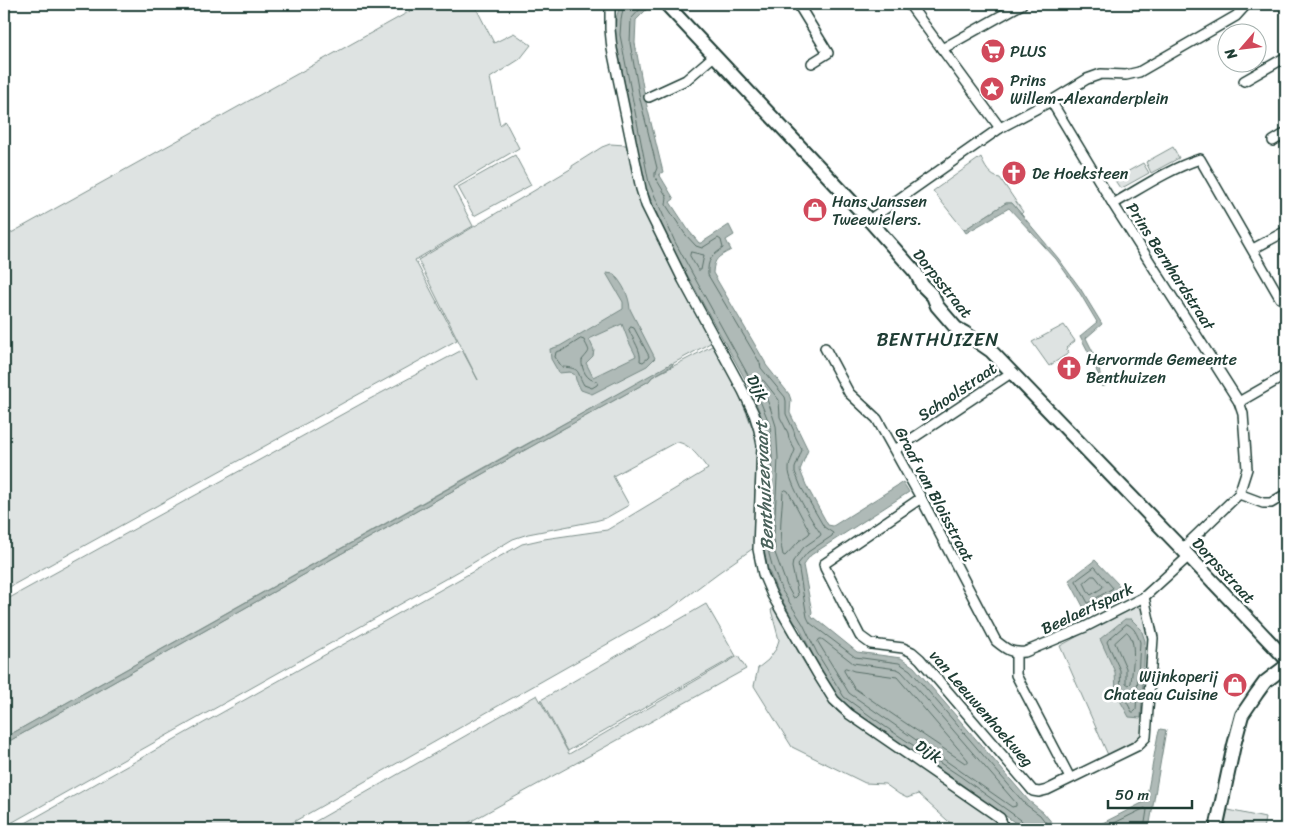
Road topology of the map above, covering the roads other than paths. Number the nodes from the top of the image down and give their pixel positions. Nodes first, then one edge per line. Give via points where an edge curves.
1 (610, 4) edge
2 (666, 4) edge
3 (798, 4) edge
4 (909, 4) edge
5 (1022, 4) edge
6 (1247, 4) edge
7 (942, 49) junction
8 (715, 55) junction
9 (1286, 58) edge
10 (812, 63) dead end
11 (1244, 81) dead end
12 (650, 97) dead end
13 (1051, 101) junction
14 (1000, 128) junction
15 (1286, 133) edge
16 (1273, 141) dead end
17 (1114, 204) junction
18 (869, 220) junction
19 (1286, 231) edge
20 (1253, 250) junction
21 (1286, 300) edge
22 (825, 348) dead end
23 (1010, 373) junction
24 (1286, 376) edge
25 (1239, 402) junction
26 (895, 450) junction
27 (1239, 494) junction
28 (1286, 494) edge
29 (921, 498) junction
30 (1186, 552) junction
31 (1144, 597) junction
32 (1016, 653) junction
33 (1286, 659) edge
34 (1286, 666) edge
35 (1070, 778) junction
36 (1039, 792) joint
37 (1003, 825) dead end
38 (1216, 829) edge

1 - 37 street, Dijk via 612,49 646,206 744,391 759,430 762,462 758,549 772,595 834,700 849,714 1000,818
2 - 8 street, Dorpsstraat
3 - 10 street via 828,53
4 - 7 street
5 - 7 street
6 - 13 street via 1236,16 1139,72 1101,74
7 - 14 street
8 - 12 street via 686,80
8 - 18 street, Dorpsstraat
9 - 11 street
13 - 14 street
13 - 17 street, Prins Bernhardstraat
14 - 18 street
15 - 16 street
17 - 20 street via 1186,163 1200,159
17 - 25 street, Prins Bernhardstraat
18 - 23 street, Dorpsstraat via 916,274 956,328 991,352
19 - 20 street
20 - 21 street via 1280,298
22 - 26 street, Graaf van Bloisstraat via 849,393 877,419
23 - 26 street, Schoolstraat
23 - 30 street, Dorpsstraat
24 - 25 street
25 - 27 street, Prins Bernhardstraat via 1243,414 1247,469
26 - 29 street, Graaf van Bloisstraat
27 - 28 street via 1272,503
27 - 30 street, Prins Bernhardstraat
29 - 32 street, Graaf van Bloisstraat via 996,641 1006,650
29 - 36 street, van Leeuwenhoekweg via 824,564 825,568 860,636 871,644 912,652 1033,791
30 - 31 street, Prins Bernhardstraat
30 - 33 street, Dorpsstraat
31 - 32 street, Beelaertspark via 1085,627
31 - 35 street, Beelaertspark via 1153,638 1146,737 1137,746
32 - 35 street via 1016,675
34 - 38 street via 1265,682 1242,716
35 - 36 street, Beelaertspark

